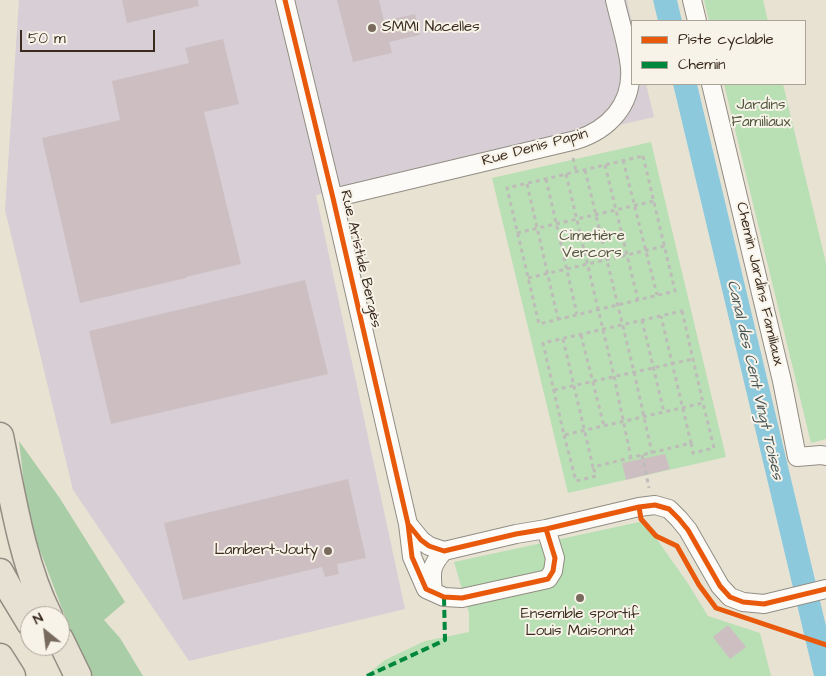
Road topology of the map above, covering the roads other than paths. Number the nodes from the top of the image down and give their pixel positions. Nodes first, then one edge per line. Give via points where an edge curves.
1 (284, 0) edge
2 (615, 0) edge
3 (692, 0) edge
4 (697, 20) edge
5 (712, 85) edge
6 (333, 198) junction
7 (0, 436) edge
8 (826, 456) edge
9 (408, 524) junction
10 (546, 529) junction
11 (444, 551) junction
12 (0, 572) edge
13 (823, 590) edge
14 (433, 592) junction
15 (20, 606) edge
16 (45, 606) edge
17 (50, 656) edge
18 (68, 656) edge
19 (0, 657) edge
20 (12, 676) edge
21 (63, 676) edge
22 (78, 676) edge

1 - 6 street, Rue Aristide Bergès
2 - 6 street, Rue Denis Papin via 628,56 630,82 625,101 604,126 576,140
3 - 4 street
5 - 8 street, Chemin Jardins Familiaux via 797,457
6 - 9 street, Rue Aristide Bergès
7 - 16 highway via 24,547
9 - 11 street via 429,546
9 - 14 street, Rue Aristide Bergès via 412,557 426,589
10 - 11 street
10 - 13 street via 655,505 669,509 679,518 730,597 764,604
10 - 14 street via 555,558 553,572 548,579 462,598 444,597
11 - 14 street via 431,572
12 - 15 highway
17 - 21 highway
18 - 22 highway
19 - 20 highway

